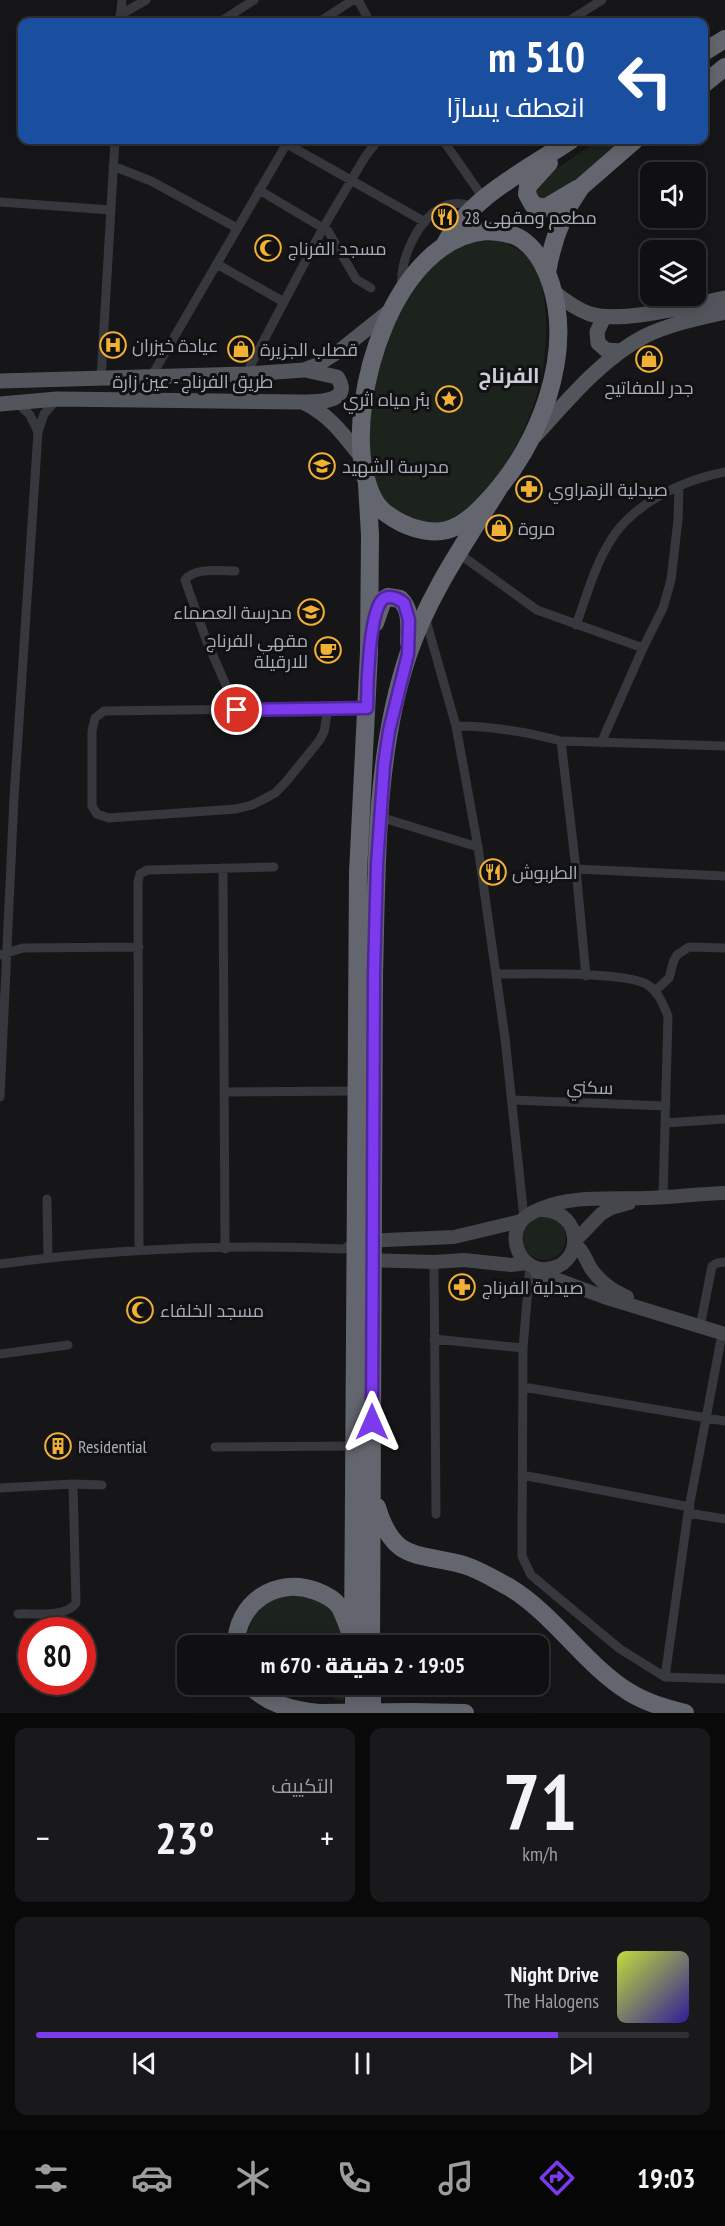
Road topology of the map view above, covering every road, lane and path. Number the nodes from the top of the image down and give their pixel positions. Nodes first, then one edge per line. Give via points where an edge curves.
1 (122, 0) edge
2 (146, 0) edge
3 (254, 0) edge
4 (353, 0) edge
5 (358, 0) edge
6 (602, 0) edge
7 (120, 18) edge
8 (121, 18) edge
9 (226, 18) edge
10 (326, 18) edge
11 (368, 18) edge
12 (573, 18) edge
13 (725, 39) edge
14 (708, 50) edge
15 (725, 67) edge
16 (708, 81) edge
17 (115, 144) edge
18 (282, 144) edge
19 (288, 144) edge
20 (374, 144) edge
21 (445, 144) edge
22 (565, 144) edge
23 (566, 144) edge
24 (630, 144) edge
25 (113, 166) junction
26 (350, 180) junction
27 (581, 187) junction
28 (259, 190) junction
29 (0, 202) edge
30 (480, 203) junction
31 (111, 210) junction
32 (424, 222) junction
33 (237, 228) junction
34 (323, 228) junction
35 (444, 245) junction
36 (217, 264) junction
37 (547, 273) junction
38 (371, 288) dead end
39 (554, 292) junction
40 (402, 293) junction
41 (725, 298) edge
42 (284, 302) junction
43 (392, 309) junction
44 (725, 312) edge
45 (604, 317) junction
46 (621, 351) junction
47 (304, 370) junction
48 (246, 374) junction
49 (151, 377) junction
50 (101, 378) junction
51 (0, 381) edge
52 (57, 399) junction
53 (303, 402) junction
54 (16, 403) junction
55 (0, 404) edge
56 (38, 432) junction
57 (529, 442) junction
58 (362, 458) junction
59 (725, 472) edge
60 (367, 484) junction
61 (679, 486) junction
62 (499, 488) junction
63 (458, 553) junction
64 (235, 571) dead end
65 (424, 615) junction
66 (576, 625) junction
67 (643, 648) junction
68 (369, 652) junction
69 (408, 654) junction
70 (328, 708) junction
71 (367, 708) junction
72 (237, 710) junction
73 (456, 726) junction
74 (561, 741) junction
75 (601, 743) junction
76 (725, 746) edge
77 (380, 817) junction
78 (478, 847) junction
79 (274, 867) dead end
80 (223, 868) junction
81 (576, 869) junction
82 (725, 876) edge
83 (139, 947) junction
84 (725, 948) edge
85 (4, 953) edge
86 (496, 974) junction
87 (586, 976) junction
88 (655, 991) junction
89 (357, 1091) junction
90 (224, 1092) junction
91 (0, 1097) edge
92 (512, 1100) junction
93 (666, 1106) junction
94 (725, 1119) edge
95 (665, 1123) junction
96 (725, 1193) edge
97 (663, 1197) junction
98 (648, 1198) junction
99 (47, 1199) dead end
100 (542, 1209) junction
101 (523, 1220) junction
102 (575, 1242) junction
103 (225, 1249) junction
104 (139, 1250) junction
105 (360, 1250) junction
106 (48, 1258) junction
107 (434, 1262) junction
108 (725, 1262) edge
109 (0, 1264) edge
110 (531, 1265) junction
111 (669, 1318) junction
112 (700, 1328) junction
113 (724, 1334) edge
114 (435, 1339) junction
115 (68, 1344) dead end
116 (523, 1348) junction
117 (0, 1354) edge
118 (523, 1387) junction
119 (706, 1417) junction
120 (725, 1420) edge
121 (356, 1446) junction
122 (215, 1447) dead end
123 (522, 1475) junction
124 (73, 1484) junction
125 (102, 1485) dead end
126 (0, 1488) edge
127 (372, 1492) junction
128 (689, 1510) junction
129 (436, 1514) dead end
130 (725, 1519) edge
131 (18, 1614) dead end
132 (238, 1635) edge
133 (350, 1635) edge
134 (353, 1635) edge
135 (371, 1635) edge
136 (665, 1677) junction
137 (725, 1679) edge
138 (261, 1695) edge
139 (354, 1695) edge
140 (372, 1695) edge
141 (410, 1712) edge
142 (319, 1713) edge
143 (354, 1713) edge
144 (372, 1713) edge
145 (465, 1713) edge
146 (685, 1713) edge

1 - 7 street
2 - 8 street
3 - 9 street
4 - 10 street
5 - 11 street
6 - 12 street
13 - 14 highway
15 - 16 highway
17 - 25 street
18 - 28 street
19 - 26 street
20 - 26 street
21 - 30 street
22 - 30 highway
23 - 27 highway via 528,186 527,194 534,205 545,208
24 - 27 highway
25 - 31 street
25 - 33 street via 150,181
26 - 32 street
26 - 34 street
27 - 37 highway via 555,238
28 - 33 street
28 - 34 street
29 - 31 street
30 - 32 street via 447,205
30 - 35 highway via 457,225
31 - 50 street
32 - 40 street via 405,260
33 - 36 street
34 - 38 street via 333,236 356,279
34 - 42 street
35 - 37 highway via 474,232 510,235 534,250
35 - 40 highway
36 - 42 street
36 - 49 street
37 - 39 highway
39 - 45 main road via 580,309
39 - 57 highway via 558,329 552,380
40 - 43 highway
41 - 45 main road
42 - 48 street
43 - 47 main road, طريق الفرناج - عين زارة via 342,349
43 - 58 highway via 368,374
44 - 46 main road via 656,332
45 - 46 main road via 597,332 598,343 606,350
46 - 57 main road
47 - 48 main road, طريق الفرناج - عين زارة
47 - 53 main road, طريق الفرناج - عين زارة via 337,377 341,390 332,400
48 - 49 main road, طريق الفرناج - عين زارة
49 - 50 main road, طريق الفرناج - عين زارة
50 - 51 main road, طريق الفرناج - عين زارة
52 - 53 main road, طريق الفرناج - عين زارة
52 - 54 main road, طريق الفرناج - عين زارة
52 - 56 street via 44,414
53 - 58 main road via 335,423
54 - 55 main road, طريق الفرناج - عين زارة
54 - 56 street via 30,415
56 - 85 street
57 - 62 highway
58 - 60 highway
59 - 61 street
60 - 62 highway via 383,512 405,525 428,531 446,530 467,520
60 - 68 highway
61 - 66 street via 621,526 601,558
61 - 67 street via 671,580 663,608
62 - 63 highway
63 - 65 highway
63 - 66 street via 537,610
64 - 72 street via 195,573 185,580
65 - 69 highway
65 - 73 street
66 - 67 street
67 - 75 street
68 - 69 highway via 382,600 394,597 407,610
68 - 71 highway
69 - 77 highway via 389,731
70 - 71 street
70 - 72 street
70 - 72 street via 324,732 311,752 275,793 252,805 220,811 109,818 94,811 92,730 100,713
71 - 89 highway via 358,873
73 - 74 street via 488,727
73 - 78 street
74 - 75 street
74 - 81 street
75 - 76 street
77 - 78 street
77 - 105 highway
78 - 86 street
79 - 80 street
80 - 83 street via 142,871 138,882
80 - 90 street
81 - 82 street
81 - 87 street
83 - 85 street via 23,948
83 - 104 street
84 - 88 street via 683,951 674,960 668,980
85 - 91 street
86 - 87 street
86 - 92 street
87 - 88 street via 634,979
88 - 93 street via 668,1016
89 - 90 street
89 - 105 highway
90 - 103 street
92 - 93 street, سكني
92 - 101 street
93 - 95 street
94 - 95 street
95 - 97 street
96 - 97 main road
97 - 98 main road
98 - 100 main road via 572,1202
98 - 102 main road via 601,1214
99 - 106 street
100 - 101 main road
100 - 102 main road via 566,1217
101 - 105 main road via 454,1237
101 - 110 main road via 516,1243
102 - 110 main road via 560,1265
102 - 111 main road via 592,1270 610,1288 656,1307
103 - 104 street
103 - 105 street
104 - 106 street
105 - 107 main road
105 - 121 highway
105 - 127 highway
106 - 109 street
107 - 110 main road
107 - 114 street
108 - 112 street via 712,1266
110 - 111 main road via 541,1275
110 - 116 street
111 - 112 main road
112 - 113 main road
113 - 119 street
114 - 116 street
114 - 129 street
115 - 117 street
116 - 118 street
118 - 119 street
118 - 123 street
119 - 120 street
119 - 128 street
121 - 122 street
121 - 134 highway
123 - 128 street
123 - 136 street via 522,1556 531,1575 620,1649
124 - 125 street
124 - 126 street
124 - 131 street via 76,1603 64,1612
127 - 135 highway
127 - 146 highway via 389,1537 401,1549 464,1566 514,1590 614,1682 659,1707
128 - 130 street
128 - 136 street
132 - 133 highway via 240,1622 251,1604 267,1592 287,1586 311,1589 331,1599 339,1606
136 - 137 street
138 - 142 highway via 287,1708
139 - 143 highway
140 - 144 highway
141 - 142 highway, bridge
141 - 145 highway

